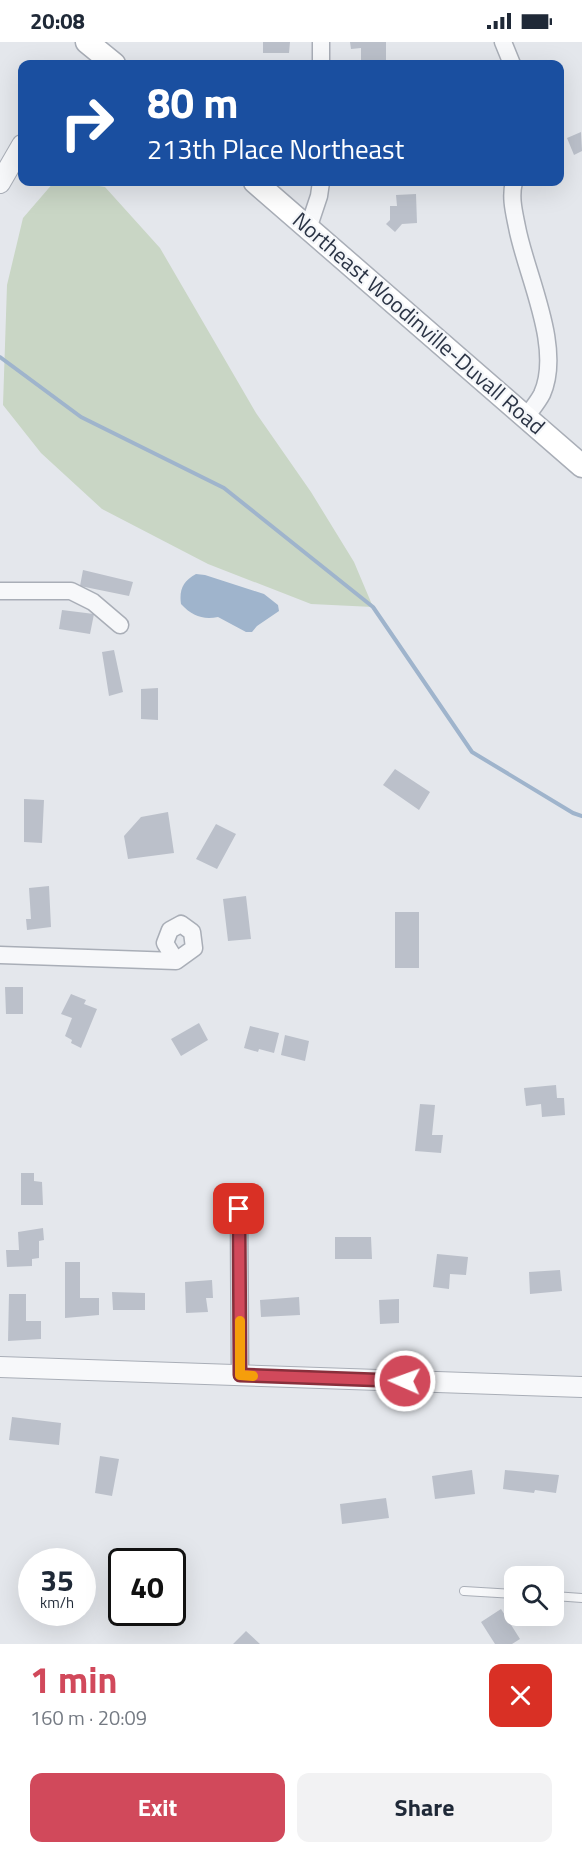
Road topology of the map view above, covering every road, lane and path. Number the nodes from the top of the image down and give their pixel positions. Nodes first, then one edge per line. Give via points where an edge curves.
1 (321, 42) edge
2 (503, 42) edge
3 (321, 60) edge
4 (510, 60) edge
5 (18, 152) edge
6 (0, 183) edge
7 (260, 186) edge
8 (320, 186) edge
9 (514, 186) edge
10 (309, 226) junction
11 (526, 417) junction
12 (582, 466) edge
13 (0, 591) edge
14 (120, 625) dead end
15 (0, 955) edge
16 (176, 961) dead end
17 (239, 1209) dead end
18 (0, 1367) edge
19 (240, 1375) junction
20 (582, 1387) edge
21 (464, 1590) dead end
22 (504, 1593) edge
23 (564, 1597) edge
24 (582, 1598) edge

1 - 3 street
2 - 4 street
5 - 6 street
7 - 10 main road, Northeast Woodinville-Duvall Road
8 - 10 street
9 - 11 street via 514,214 545,330 547,353 547,378
10 - 11 main road, Northeast Woodinville-Duvall Road
11 - 12 main road, Northeast Woodinville-Duvall Road
13 - 14 street via 71,591 93,602
15 - 16 street
17 - 19 street
18 - 19 street
19 - 20 street
21 - 22 lane
23 - 24 lane

